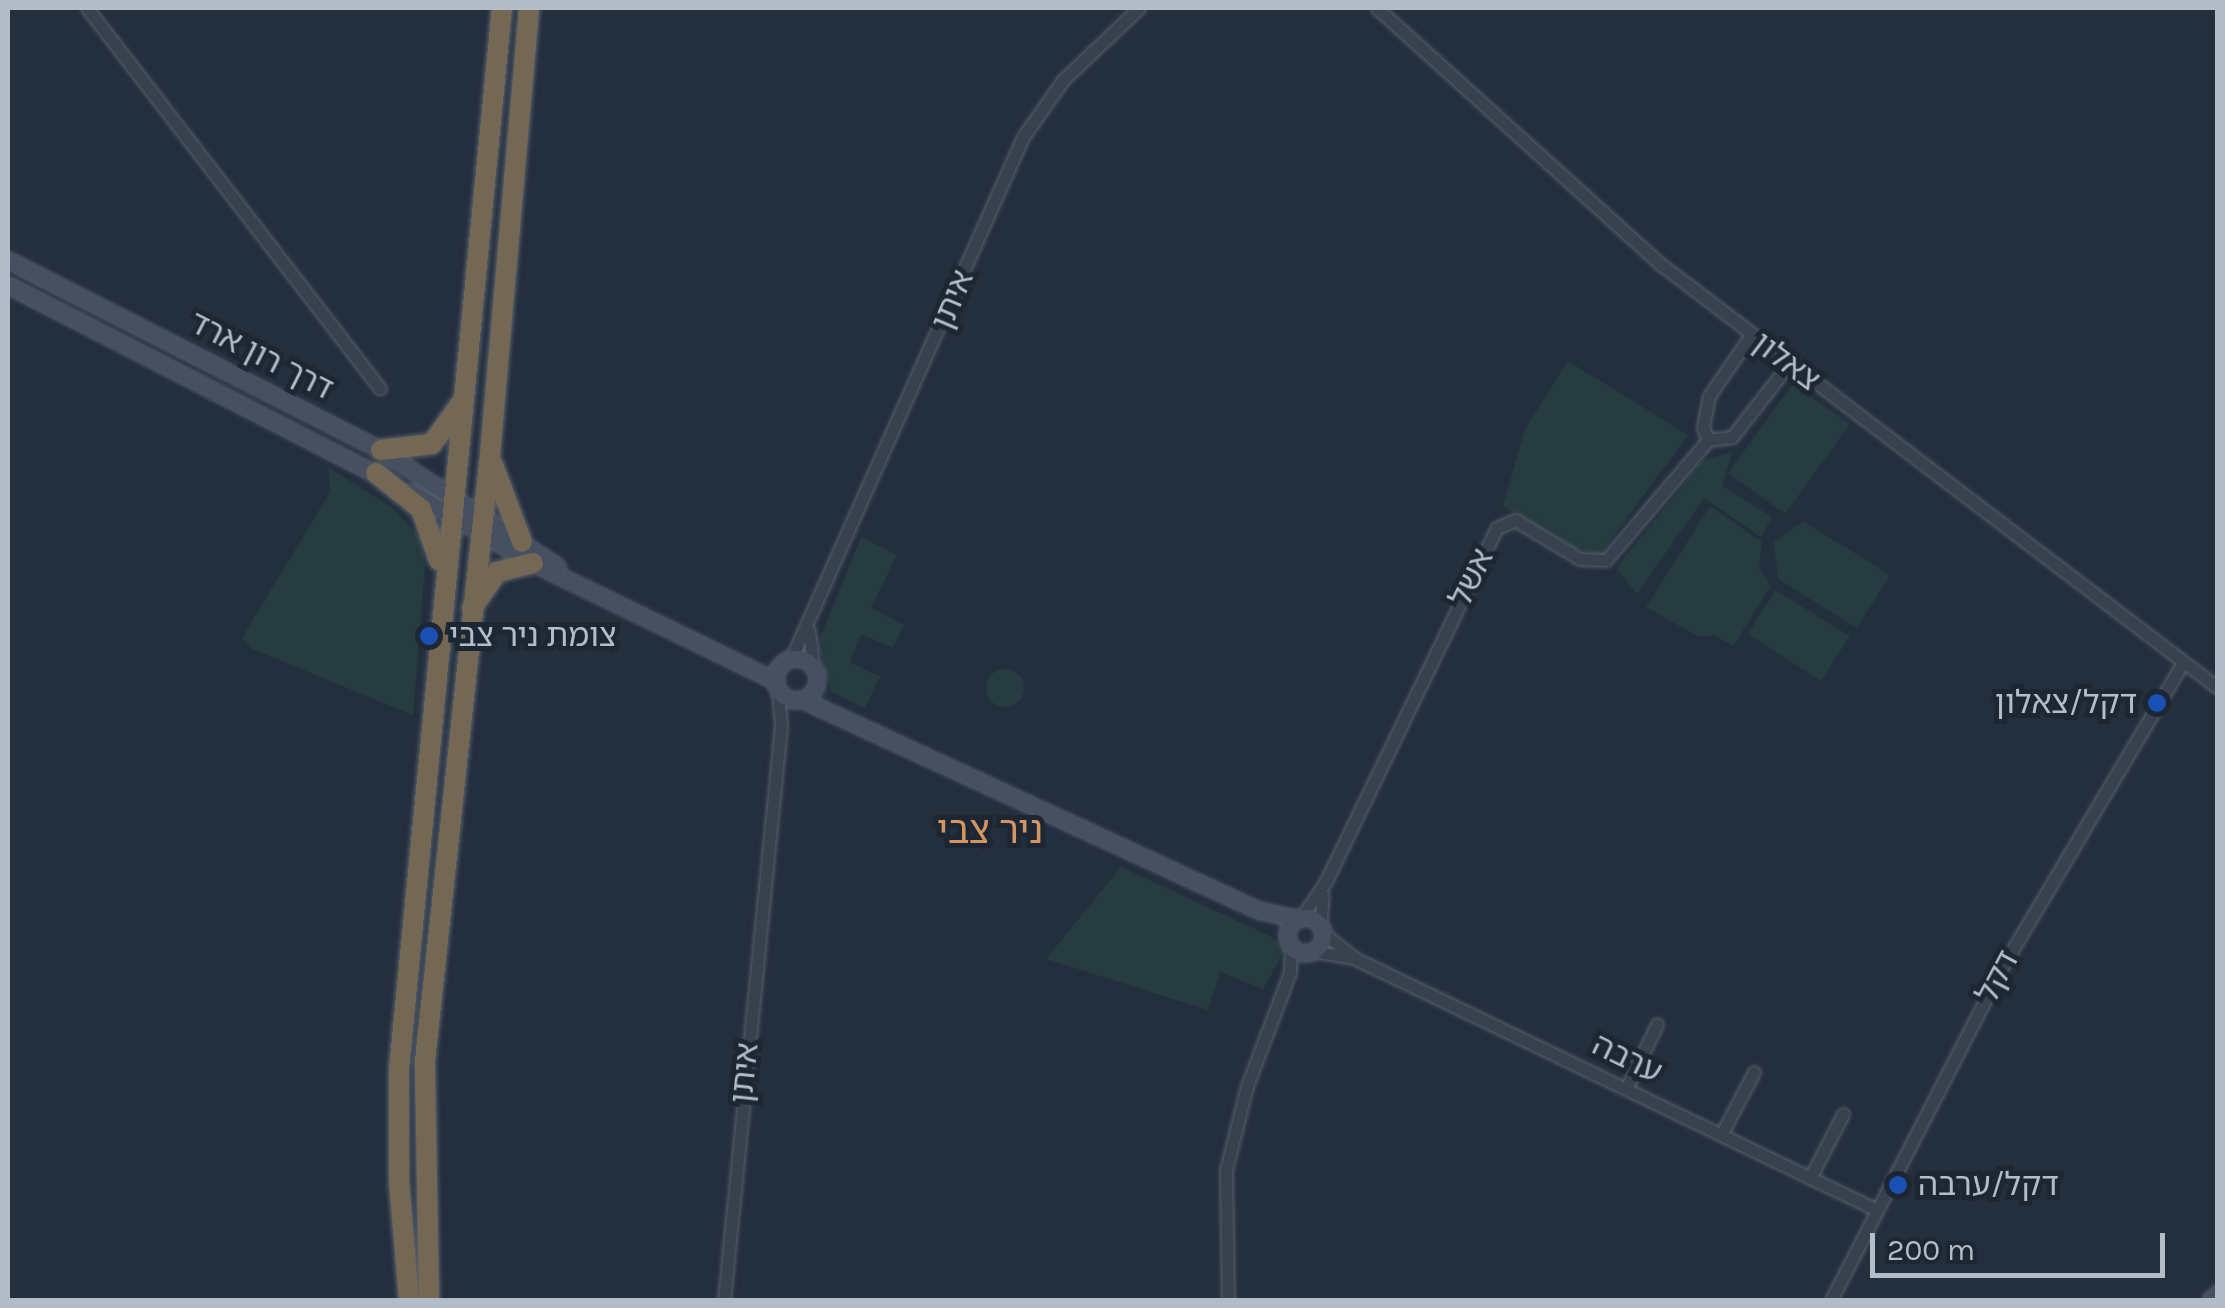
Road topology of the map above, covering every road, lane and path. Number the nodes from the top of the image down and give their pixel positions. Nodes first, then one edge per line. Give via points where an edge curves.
1 (87, 8) edge
2 (502, 8) edge
3 (529, 8) edge
4 (1139, 8) edge
5 (1377, 8) edge
6 (8, 260) edge
7 (8, 285) edge
8 (1751, 335) junction
9 (1789, 364) junction
10 (380, 388) dead end
11 (468, 392) junction
12 (1708, 440) junction
13 (381, 450) junction
14 (490, 455) junction
15 (376, 473) junction
16 (453, 505) junction
17 (480, 523) junction
18 (522, 542) junction
19 (533, 563) junction
20 (444, 590) junction
21 (598, 592) junction
22 (471, 609) junction
23 (810, 622) junction
24 (742, 659) junction
25 (788, 660) junction
26 (2183, 663) junction
27 (815, 673) junction
28 (777, 686) junction
29 (2218, 688) edge
30 (800, 699) junction
31 (846, 716) junction
32 (781, 726) junction
33 (1326, 881) junction
34 (1258, 910) junction
35 (1300, 918) junction
36 (1321, 929) junction
37 (1289, 942) junction
38 (1310, 952) junction
39 (1356, 959) junction
40 (1287, 981) junction
41 (1657, 1024) dead end
42 (1754, 1072) dead end
43 (1626, 1090) junction
44 (1843, 1114) dead end
45 (1720, 1135) junction
46 (1810, 1178) junction
47 (1874, 1209) junction
48 (2218, 1293) edge
49 (408, 1300) edge
50 (429, 1300) edge
51 (724, 1300) edge
52 (1228, 1300) edge
53 (1832, 1300) edge
54 (2210, 1300) edge

1 - 10 street
2 - 11 highway
3 - 14 highway
4 - 23 street, איתן via 1063,80 1023,136
5 - 8 street, צאלון via 1637,244
6 - 13 street, דרך רון ארד
7 - 15 street, דרך רון ארד
8 - 9 street, צאלון
8 - 12 street via 1708,396
9 - 12 street, אשל via 1732,437
9 - 26 street, צאלון
11 - 13 highway via 432,444
11 - 16 highway
12 - 33 street, אשל via 1606,560 1580,559 1514,520 1497,528
13 - 16 street, דרך רון ארד
14 - 17 highway
14 - 18 highway via 505,511
15 - 16 street, דרך רון ארד
15 - 20 highway via 421,509 436,536
16 - 17 street, דרך רון ארד
16 - 20 highway
17 - 18 street
17 - 19 street
17 - 22 highway
18 - 21 street
19 - 21 street
19 - 22 highway via 497,572
20 - 49 highway via 399,1069
21 - 24 street
22 - 50 highway via 422,1106
23 - 25 street, איתן
23 - 27 street, איתן
24 - 25 street
24 - 28 street
25 - 27 street
25 - 28 street
26 - 29 street, צאלון
26 - 47 street, דקל via 2032,913
27 - 30 street
27 - 31 street
28 - 30 street
28 - 32 street, איתן
30 - 31 street
30 - 32 street, איתן
31 - 34 street
32 - 51 street, איתן
33 - 35 street, אשל
33 - 36 street, אשל
34 - 35 street
34 - 37 street
35 - 36 street
35 - 37 street
36 - 38 street
36 - 39 street, ערבה
37 - 38 street
37 - 40 street
38 - 39 street, ערבה
38 - 40 street
39 - 43 street, ערבה
40 - 52 street via 1247,1086 1226,1170
41 - 43 street
42 - 45 street
43 - 45 street, ערבה
44 - 46 street
45 - 46 street, ערבה
46 - 47 street, ערבה
47 - 53 street, דקל
48 - 54 street

